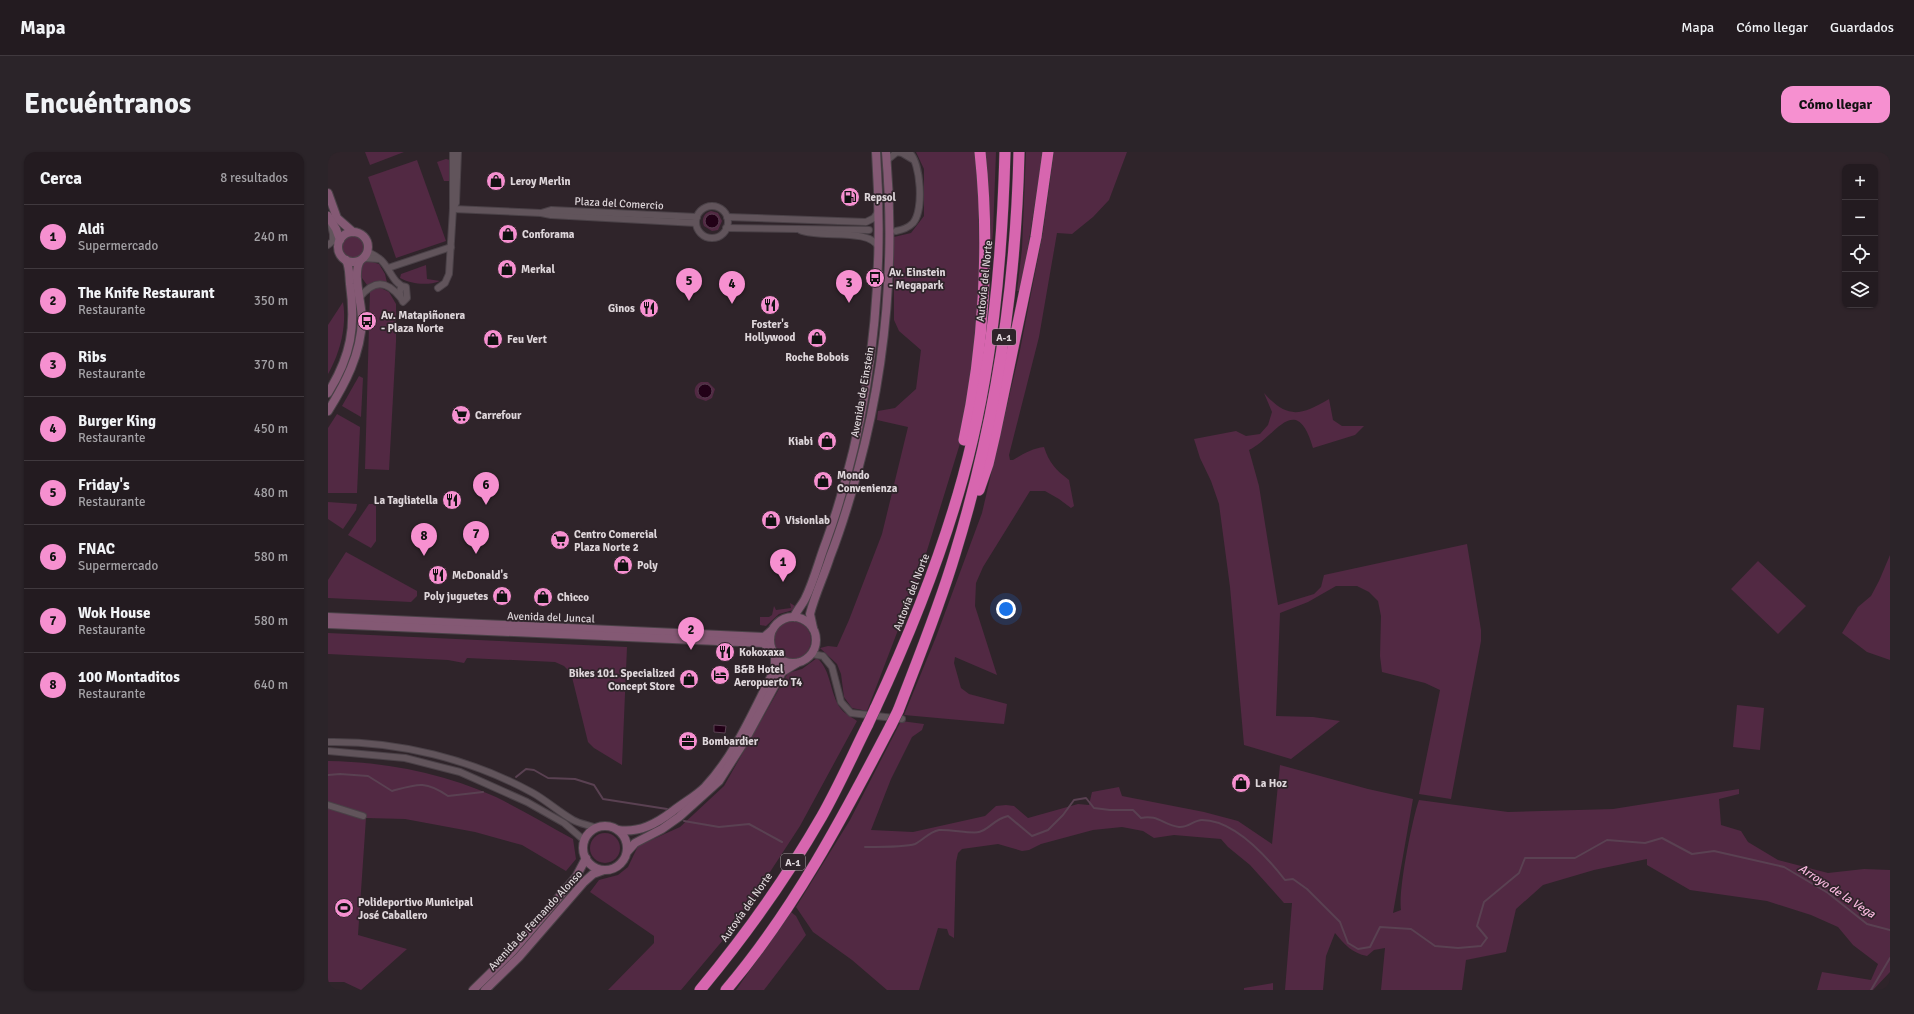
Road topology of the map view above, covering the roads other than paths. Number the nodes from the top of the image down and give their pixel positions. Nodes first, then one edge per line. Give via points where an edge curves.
1 (454, 152) edge
2 (458, 152) edge
3 (876, 152) edge
4 (886, 152) edge
5 (909, 152) edge
6 (980, 152) edge
7 (1005, 152) edge
8 (1019, 152) edge
9 (1048, 152) edge
10 (886, 161) junction
11 (916, 166) junction
12 (328, 193) edge
13 (880, 202) junction
14 (453, 209) junction
15 (727, 217) junction
16 (329, 219) edge
17 (697, 220) junction
18 (791, 220) junction
19 (726, 228) junction
20 (796, 229) junction
21 (896, 231) dead end
22 (352, 232) junction
23 (340, 240) junction
24 (328, 245) edge
25 (451, 247) junction
26 (879, 249) junction
27 (364, 257) junction
28 (346, 260) junction
29 (388, 268) junction
30 (438, 288) dead end
31 (360, 297) junction
32 (328, 394) edge
33 (328, 411) edge
34 (951, 517) junction
35 (966, 518) junction
36 (328, 617) edge
37 (794, 617) junction
38 (328, 624) edge
39 (813, 628) junction
40 (772, 631) junction
41 (773, 652) junction
42 (812, 654) junction
43 (797, 664) junction
44 (900, 715) junction
45 (328, 742) edge
46 (328, 751) edge
47 (328, 805) edge
48 (363, 816) dead end
49 (596, 828) junction
50 (618, 830) junction
51 (585, 841) junction
52 (627, 852) junction
53 (586, 858) junction
54 (604, 870) junction
55 (473, 990) edge
56 (485, 990) edge
57 (700, 990) edge
58 (726, 990) edge

1 - 14 street
2 - 14 street via 456,203
3 - 13 street, Avenida de Einstein
4 - 10 street, Avenida de Einstein
5 - 11 street
6 - 34 highway via 984,241 981,337
7 - 34 highway, Autovía del Norte / A-1 via 998,290 973,434
8 - 35 highway, A-1 via 1011,283 1002,353 987,433
9 - 35 highway via 1036,237 995,434 982,481
10 - 11 street via 902,152 913,160
10 - 39 street, Avenida de Einstein via 889,208 888,278 878,373 858,470 810,614
11 - 21 street via 919,188 917,216 906,228
12 - 22 street via 337,218
13 - 18 street via 878,211 871,221
13 - 26 street, Avenida de Einstein
14 - 17 street, Plaza del Comercio via 541,213 552,210
14 - 25 street
15 - 17 street via 722,209 712,206 703,209
15 - 18 street
15 - 19 street
16 - 23 street
16 - 24 street via 333,241
17 - 19 street via 701,233 711,237 720,235
18 - 20 street via 797,223 872,230
19 - 20 street
20 - 26 street via 814,234 868,237
22 - 23 street via 345,234
22 - 27 street via 365,238 368,247
23 - 28 street via 339,252
25 - 29 street
25 - 30 street via 449,274
26 - 37 street, Avenida de Einstein via 872,349 854,448 835,518 805,599
27 - 28 street via 350,262
27 - 29 street via 380,259
27 - 31 street via 356,272
28 - 32 street via 353,306 352,335 346,359
29 - 31 street via 396,281 406,287 407,298 403,302 387,285 378,284 372,285
31 - 33 street via 362,322 356,355
34 - 57 highway, Autovía del Norte / A-1, bridge via 914,622 868,724 822,815 764,906
35 - 44 highway, A-1
36 - 40 street, Avenida del Juncal via 764,637
37 - 39 street via 808,622
37 - 40 street via 781,620
38 - 41 street, Avenida del Juncal via 763,643
39 - 42 street via 816,641
40 - 41 street via 769,643
41 - 43 street via 789,664
41 - 50 street via 775,669 726,760 712,779 665,817 641,830
42 - 43 street
42 - 44 street via 823,656 832,667 841,702 851,713
43 - 52 street via 782,672 744,742 719,781 679,817 635,843
44 - 58 highway, A-1, bridge via 891,725 817,860 783,913
45 - 49 street via 407,749 440,756 486,771 533,793 574,820
46 - 51 street via 405,758 460,772 558,819
47 - 48 street
49 - 50 street via 603,826
49 - 51 street
50 - 52 street via 626,840
51 - 53 street via 583,846
52 - 54 street via 616,867
53 - 54 street via 595,867
53 - 55 street, Avenida de Fernando Alonso via 576,877 513,951
54 - 56 street, Avenida de Fernando Alonso via 593,874 584,882 519,957

